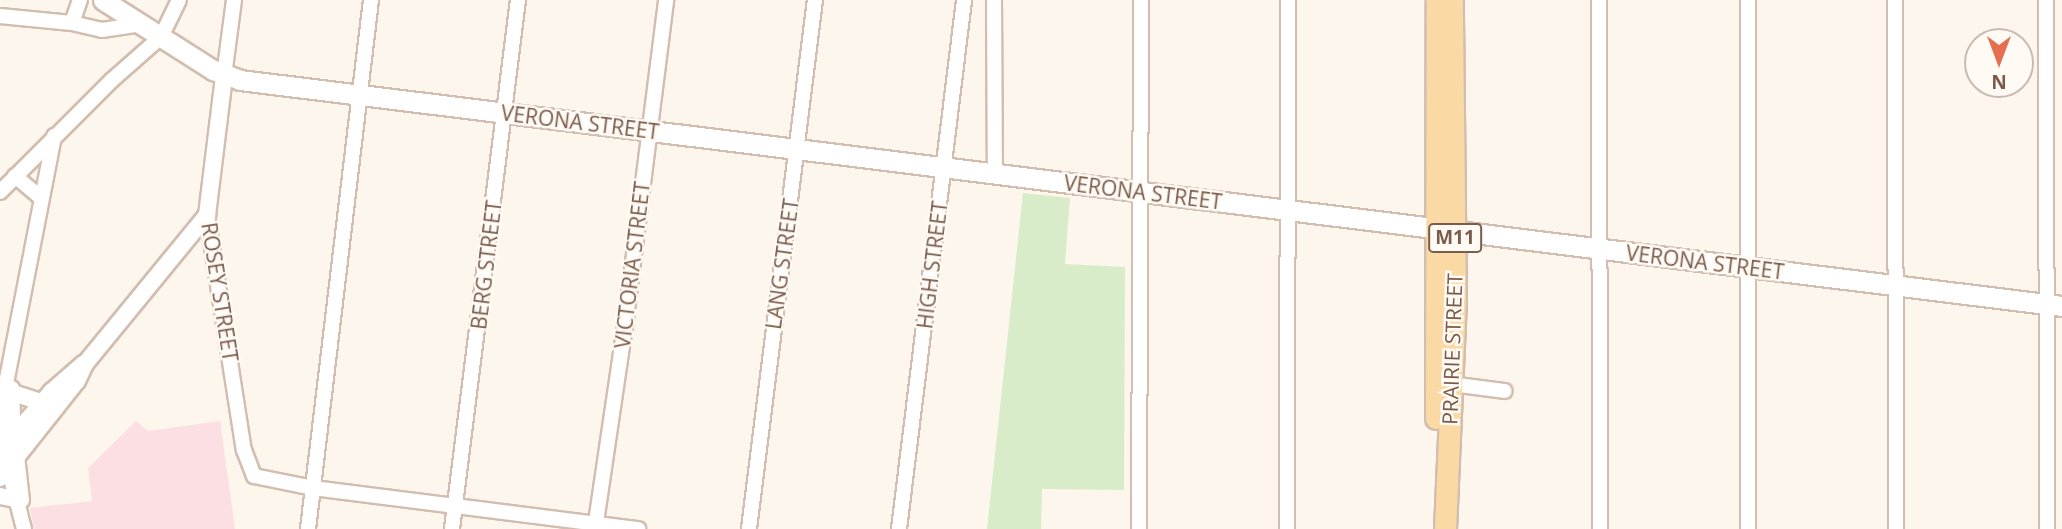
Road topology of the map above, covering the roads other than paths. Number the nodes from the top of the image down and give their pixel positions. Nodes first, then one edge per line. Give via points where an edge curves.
1 (80, 0) edge
2 (103, 0) edge
3 (180, 0) edge
4 (234, 0) edge
5 (371, 0) edge
6 (518, 0) edge
7 (666, 0) edge
8 (815, 0) edge
9 (964, 0) edge
10 (994, 0) edge
11 (1141, 0) edge
12 (1288, 0) edge
13 (1437, 0) edge
14 (1452, 0) edge
15 (1599, 0) edge
16 (1748, 0) edge
17 (1895, 0) edge
18 (2046, 0) edge
19 (0, 16) edge
20 (72, 23) junction
21 (142, 24) junction
22 (161, 37) junction
23 (224, 76) junction
24 (360, 95) junction
25 (505, 113) junction
26 (649, 131) junction
27 (54, 136) junction
28 (797, 149) junction
29 (945, 167) junction
30 (995, 173) junction
31 (15, 176) junction
32 (0, 191) edge
33 (1140, 191) junction
34 (41, 198) junction
35 (1288, 211) junction
36 (207, 215) junction
37 (1446, 230) junction
38 (1600, 249) junction
39 (1748, 268) junction
40 (1897, 286) junction
41 (2053, 305) edge
42 (85, 364) junction
43 (1451, 384) junction
44 (8, 390) junction
45 (1505, 391) dead end
46 (41, 402) junction
47 (15, 434) junction
48 (2, 449) edge
49 (9, 468) edge
50 (313, 488) junction
51 (7, 498) edge
52 (456, 505) junction
53 (22, 522) edge
54 (596, 526) edge
55 (308, 529) edge
56 (452, 529) edge
57 (638, 529) edge
58 (749, 529) edge
59 (899, 529) edge
60 (1139, 529) edge
61 (1287, 529) edge
62 (1434, 529) edge
63 (1445, 529) edge
64 (1600, 529) edge
65 (1748, 529) edge
66 (1896, 529) edge
67 (2047, 529) edge

1 - 20 street
2 - 21 main road
3 - 22 street
4 - 23 street, ROSEY STREET
5 - 24 street
6 - 25 street, BERG STREET
7 - 26 street, VICTORIA STREET
8 - 28 street, LANG STREET
9 - 29 street, HIGH STREET
10 - 30 street
11 - 33 street
12 - 35 street
13 - 37 main road, PRAIRIE STREET / M11
14 - 37 main road, PRAIRIE STREET / M11
15 - 38 street
16 - 39 street
17 - 40 street
18 - 41 street
19 - 20 street
20 - 21 street via 102,30
21 - 22 main road
22 - 23 main road
22 - 27 street
23 - 24 main road, VERONA STREET
23 - 36 street, ROSEY STREET
24 - 25 main road, VERONA STREET
24 - 50 street
25 - 26 main road, VERONA STREET
25 - 52 street, BERG STREET
26 - 28 main road, VERONA STREET
26 - 54 street, VICTORIA STREET
27 - 31 street
27 - 34 street
28 - 29 main road, VERONA STREET
28 - 58 street, LANG STREET
29 - 30 main road, VERONA STREET
29 - 59 street, HIGH STREET
30 - 33 main road, VERONA STREET
31 - 32 street
31 - 34 street
33 - 35 main road, VERONA STREET
33 - 60 street
34 - 44 street
35 - 37 main road, VERONA STREET
35 - 61 street
36 - 42 street
36 - 50 street, ROSEY STREET via 246,462 254,476
37 - 38 main road, VERONA STREET
37 - 43 main road, PRAIRIE STREET / M11
37 - 62 main road, PRAIRIE STREET / M11
38 - 39 main road, VERONA STREET
38 - 64 street
39 - 40 main road, VERONA STREET
39 - 65 street
40 - 41 main road, VERONA STREET
40 - 66 street
41 - 67 street
42 - 46 street
42 - 49 street
43 - 45 street
43 - 63 main road, PRAIRIE STREET / M11
44 - 46 street
44 - 47 street
44 - 48 street
46 - 47 street
47 - 48 street
47 - 49 street
48 - 49 street
49 - 51 street
49 - 53 street
50 - 52 street
50 - 55 street
51 - 53 street
52 - 54 street
52 - 56 street, BERG STREET
54 - 57 street

